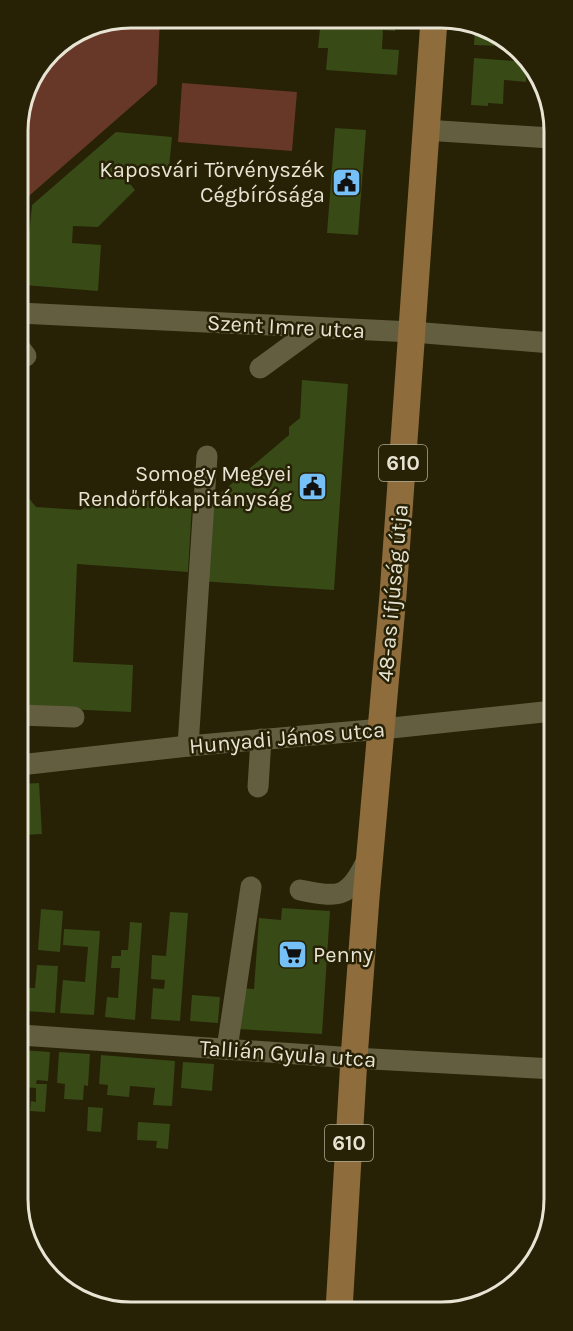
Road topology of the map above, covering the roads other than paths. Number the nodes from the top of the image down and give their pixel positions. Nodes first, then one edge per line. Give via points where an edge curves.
1 (433, 28) edge
2 (426, 130) junction
3 (544, 138) edge
4 (29, 313) edge
5 (315, 328) junction
6 (412, 332) junction
7 (544, 342) edge
8 (260, 368) dead end
9 (207, 456) dead end
10 (544, 712) edge
11 (28, 715) edge
12 (74, 717) dead end
13 (382, 729) junction
14 (261, 740) junction
15 (188, 746) junction
16 (28, 764) edge
17 (258, 787) dead end
18 (370, 852) junction
19 (251, 887) dead end
20 (300, 890) dead end
21 (28, 1035) edge
22 (227, 1049) junction
23 (354, 1058) junction
24 (544, 1068) edge
25 (339, 1302) edge

1 - 2 main road, 48-as ifjúság útja / 610
2 - 3 street
2 - 6 main road, 48-as ifjúság útja / 610
4 - 5 street, Szent Imre utca
5 - 6 street, Szent Imre utca
5 - 8 street
6 - 7 street, Szent Imre utca
6 - 13 main road, 48-as ifjúság útja / 610
9 - 15 street
10 - 13 street, Hunyadi János utca
11 - 12 street
13 - 14 street, Hunyadi János utca
13 - 18 main road, 48-as ifjúság útja / 610
14 - 15 street, Hunyadi János utca
14 - 17 street
15 - 16 street, Hunyadi János utca
18 - 20 street via 362,871 343,893 327,895
18 - 23 main road, 48-as ifjúság útja / 610
19 - 22 street
21 - 22 street, Tallián Gyula utca
22 - 23 street, Tallián Gyula utca
23 - 24 street, Tallián Gyula utca
23 - 25 main road, 610

